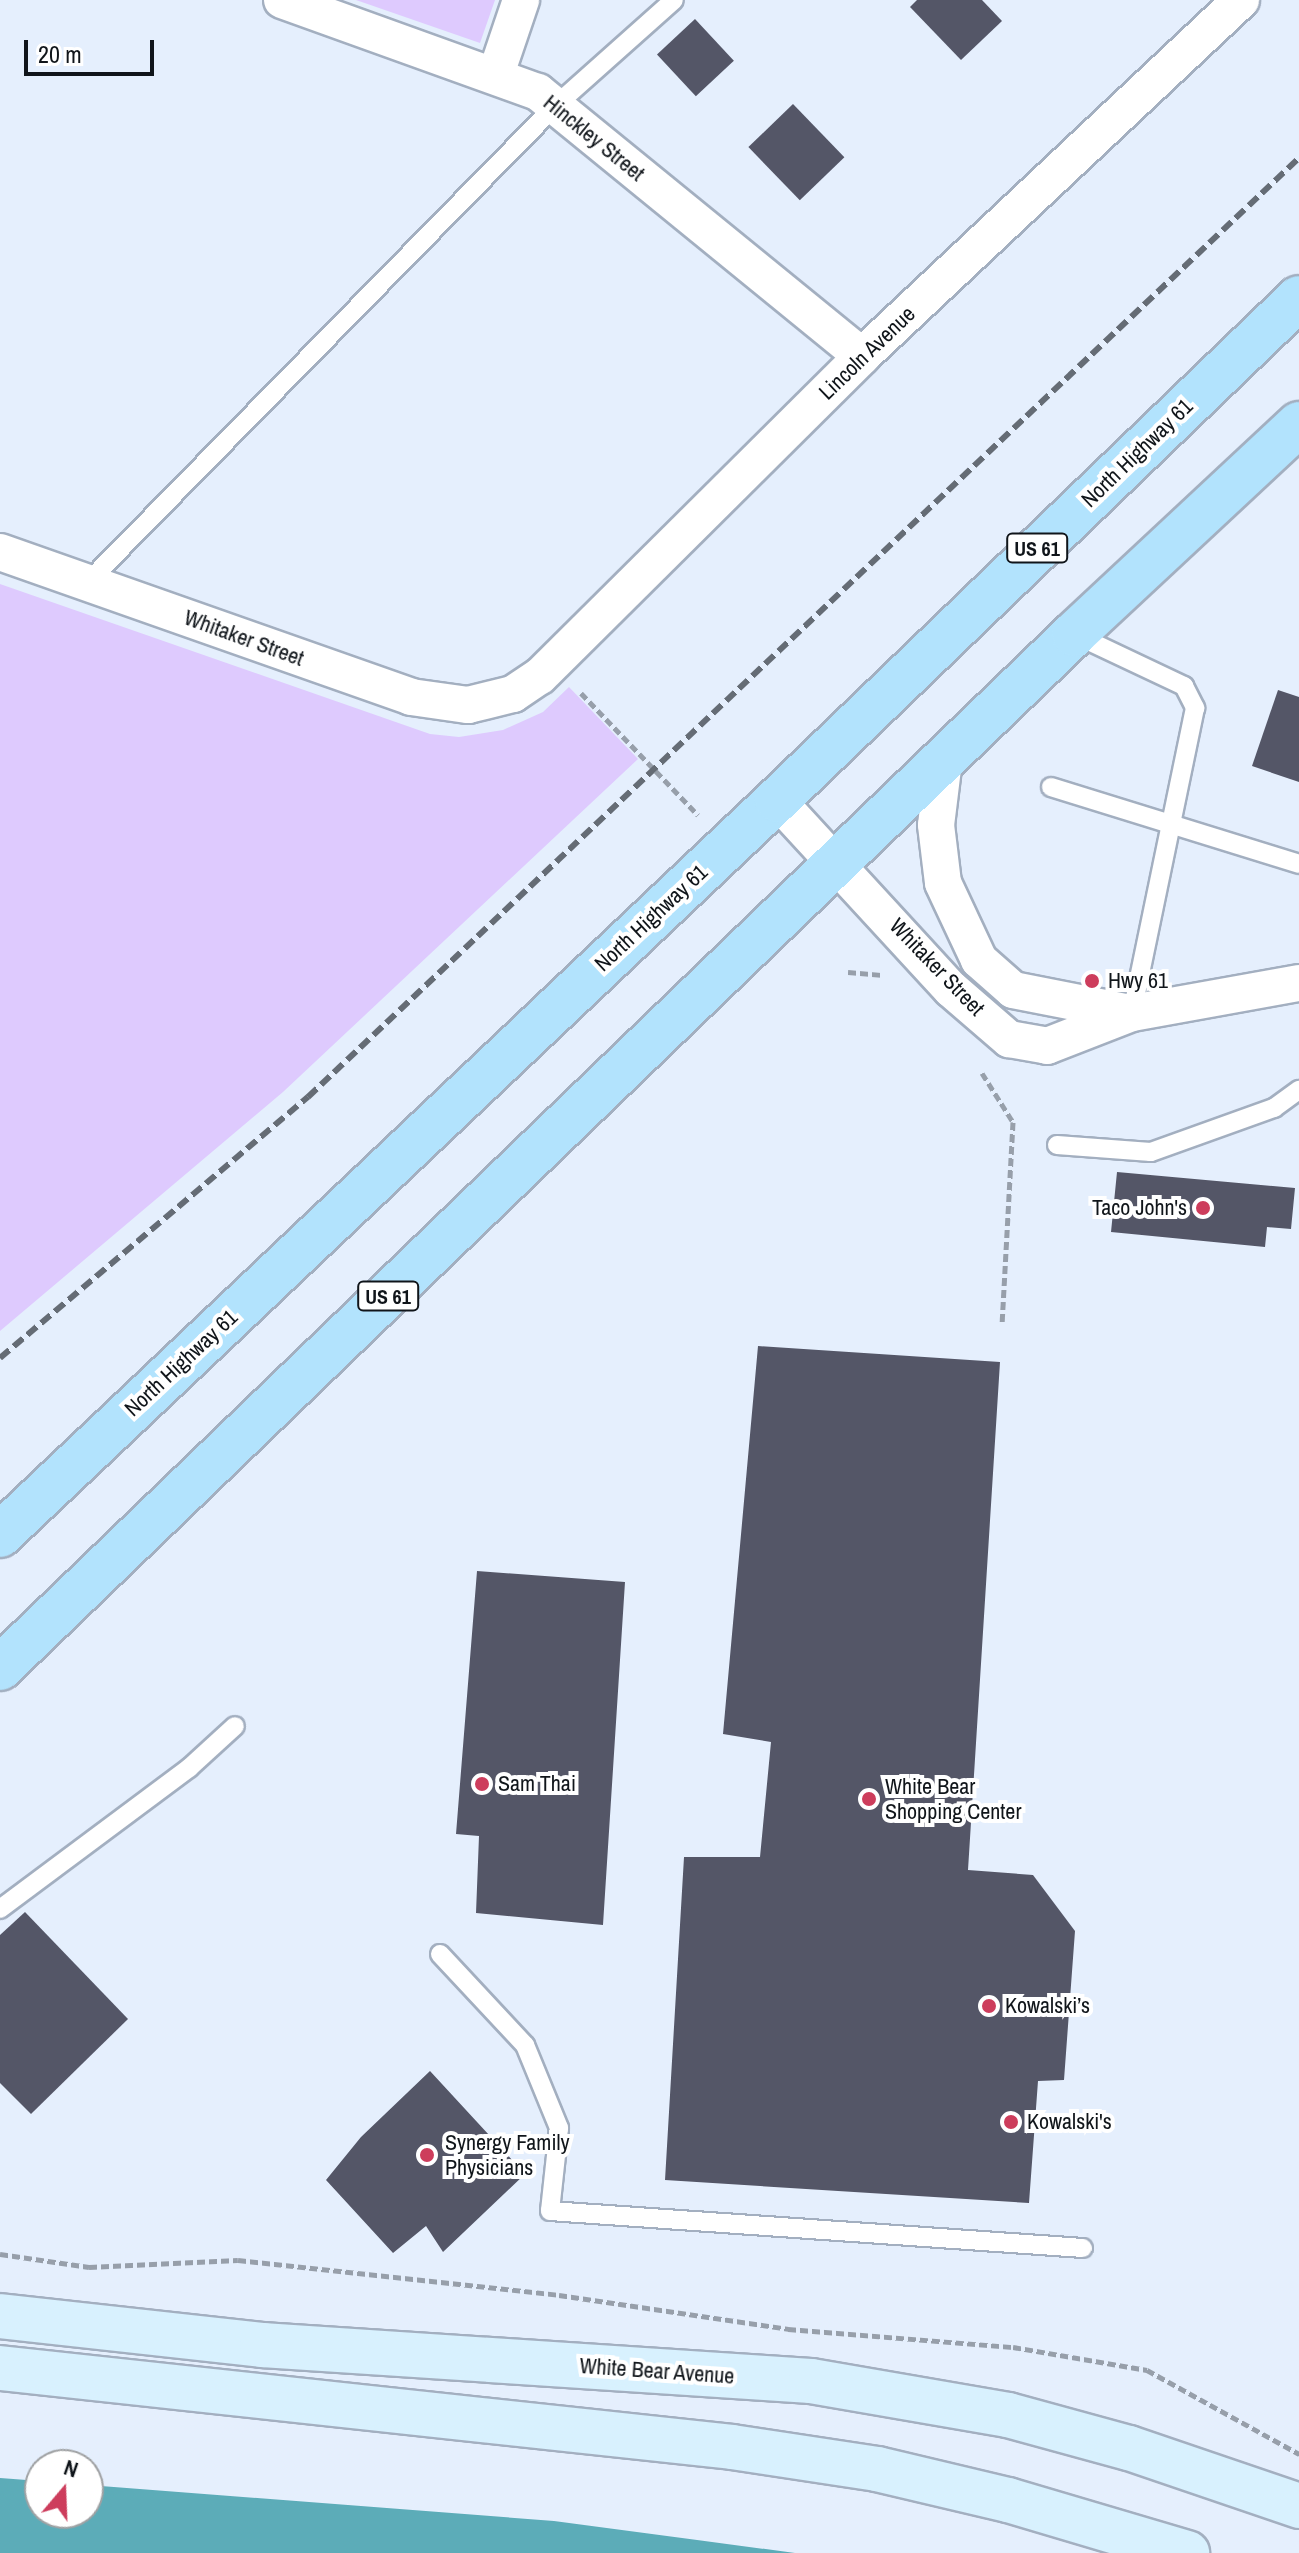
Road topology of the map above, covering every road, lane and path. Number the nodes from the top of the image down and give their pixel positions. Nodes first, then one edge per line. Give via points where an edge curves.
1 (282, 0) edge
2 (521, 0) edge
3 (674, 0) edge
4 (1241, 0) edge
5 (496, 74) junction
6 (555, 106) junction
7 (1299, 298) edge
8 (862, 356) junction
9 (1299, 424) edge
10 (0, 552) edge
11 (87, 583) junction
12 (1074, 634) junction
13 (552, 663) junction
14 (492, 701) joint
15 (944, 760) junction
16 (1051, 787) dead end
17 (777, 800) junction
18 (685, 801) dead end
19 (1170, 825) junction
20 (837, 862) junction
21 (1299, 864) edge
22 (848, 972) dead end
23 (896, 981) dead end
24 (1299, 983) edge
25 (1132, 1013) junction
26 (977, 1066) dead end
27 (1299, 1090) edge
28 (1057, 1145) dead end
29 (1002, 1324) dead end
30 (0, 1535) edge
31 (0, 1668) edge
32 (235, 1726) dead end
33 (0, 1909) edge
34 (440, 1954) dead end
35 (1083, 2248) dead end
36 (0, 2254) edge
37 (0, 2316) edge
38 (0, 2368) edge
39 (1299, 2454) edge
40 (1299, 2506) edge
41 (1187, 2553) edge

1 - 5 street, Hinckley Street
2 - 5 street
3 - 6 lane
4 - 8 street, Lincoln Avenue
5 - 6 street, Hinckley Street via 538,92
6 - 8 street, Hinckley Street
6 - 11 lane
7 - 17 main road, North Highway 61 / US 61
8 - 13 street, Lincoln Avenue
9 - 12 main road, US 61
10 - 11 street, Whitaker Street
11 - 14 street, Whitaker Street via 411,697 455,705
12 - 15 main road, US 61
12 - 19 lane via 1184,686 1195,708
13 - 14 street, Lincoln Avenue via 527,687
13 - 18 path
15 - 20 main road, US 61
15 - 25 street, Whitaker Street via 936,825 943,883 979,960 1013,990
16 - 19 lane
17 - 20 street, Whitaker Street
17 - 30 main road, North Highway 61 / US 61
19 - 21 lane
19 - 25 lane
20 - 25 street, Whitaker Street via 951,989 1009,1039 1047,1046
20 - 31 main road, US 61
22 - 23 path via 869,970
24 - 25 street, Whitaker Street
26 - 29 path via 1013,1122
27 - 28 lane via 1274,1108 1151,1152
32 - 33 lane via 189,1768
34 - 35 lane via 525,2045 559,2128 550,2211
36 - 39 path via 89,2267 238,2260 559,2295 773,2327 1013,2347 1147,2370
37 - 40 main road, White Bear Avenue via 262,2345 811,2381 1008,2415 1129,2448
38 - 41 main road via 732,2447 848,2465 1008,2500

